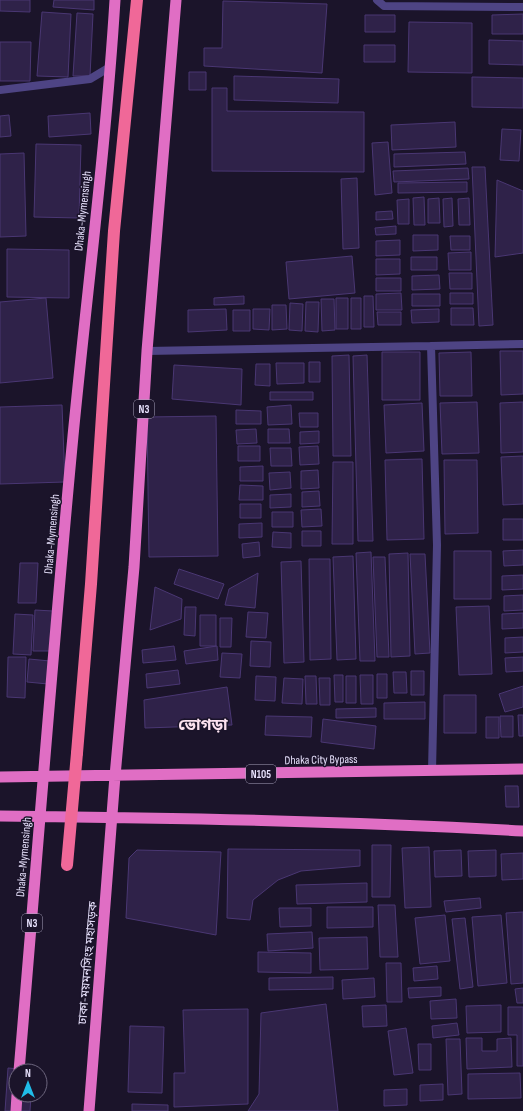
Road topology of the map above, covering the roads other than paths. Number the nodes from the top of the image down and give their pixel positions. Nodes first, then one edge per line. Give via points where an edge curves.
1 (114, 0) edge
2 (137, 0) edge
3 (176, 0) edge
4 (377, 0) edge
5 (523, 7) edge
6 (110, 67) junction
7 (0, 90) edge
8 (523, 344) edge
9 (431, 346) junction
10 (147, 351) junction
11 (523, 769) edge
12 (432, 771) junction
13 (43, 776) junction
14 (116, 776) junction
15 (0, 777) edge
16 (0, 816) edge
17 (41, 817) junction
18 (113, 818) junction
19 (523, 831) edge
20 (67, 865) dead end
21 (20, 1063) edge
22 (89, 1111) edge

1 - 6 highway, Dhaka-Mymensingh / N3
2 - 20 highway, bridge via 114,231 91,584
3 - 10 highway, N3
4 - 5 street via 384,6
6 - 7 street via 90,79
6 - 13 highway, Dhaka-Mymensingh / N3 via 73,437
8 - 9 street
9 - 10 street
9 - 12 street via 437,544
10 - 14 highway, N3 via 134,567
11 - 12 highway, Dhaka City Bypass / N105
12 - 14 highway, Dhaka City Bypass / N105
13 - 14 highway, Dhaka City Bypass / N105
13 - 15 highway, Dhaka City Bypass / N105
13 - 17 highway, Dhaka-Mymensingh / N3
14 - 18 highway, N3
16 - 17 highway
17 - 18 highway
17 - 21 highway, Dhaka-Mymensingh / N3
18 - 19 highway via 430,826
18 - 22 highway, ঢাকা-ময়মনসিংহ মহাসড়ক / N3

